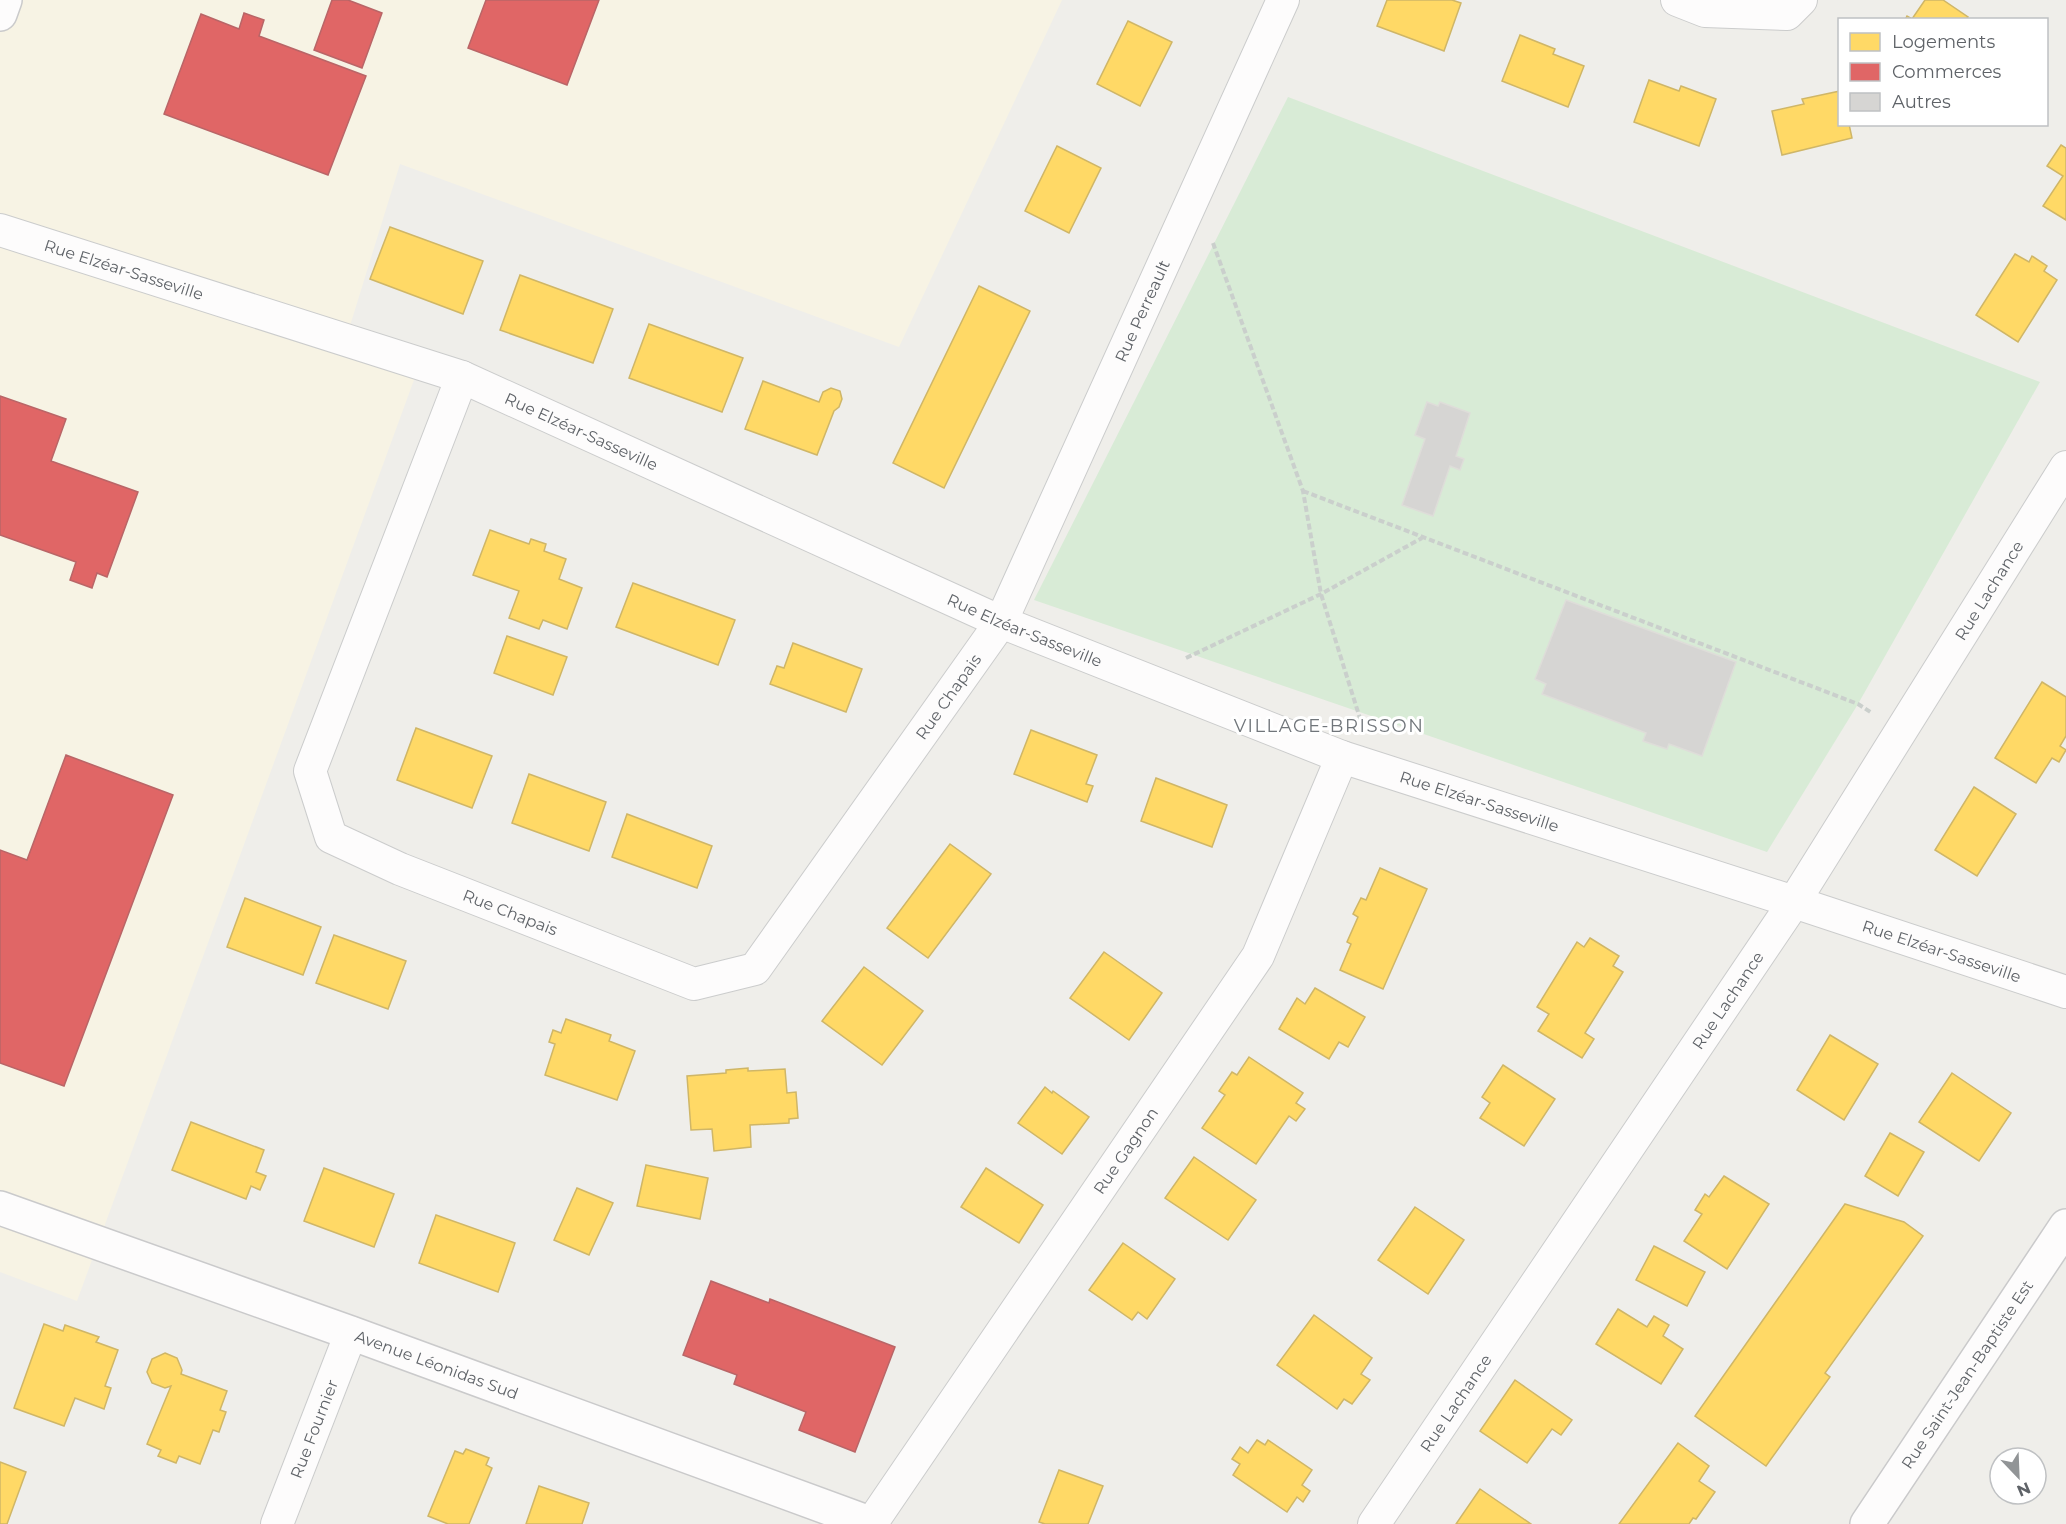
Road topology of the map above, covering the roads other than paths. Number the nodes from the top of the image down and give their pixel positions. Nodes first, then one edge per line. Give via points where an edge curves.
1 (5, 0) edge
2 (1283, 0) edge
3 (1677, 0) edge
4 (1801, 0) edge
5 (0, 14) edge
6 (0, 230) edge
7 (462, 377) junction
8 (2066, 467) edge
9 (1001, 622) junction
10 (1342, 757) junction
11 (1794, 902) junction
12 (2066, 992) edge
13 (0, 1208) edge
14 (2066, 1226) edge
15 (351, 1333) junction
16 (277, 1524) edge
17 (871, 1524) edge
18 (1374, 1524) edge
19 (1867, 1524) edge

1 - 5 street
2 - 9 street, Rue Perreault
3 - 4 street via 1705,11 1787,14
6 - 7 street, Rue Elzéar-Sasseville
7 - 9 street, Rue Elzéar-Sasseville
7 - 9 street, Rue Chapais via 310,771 331,837 400,869 694,984 755,969
8 - 11 street, Rue Lachance
9 - 10 street, Rue Elzéar-Sasseville
10 - 11 street, Rue Elzéar-Sasseville
10 - 17 street, Rue Gagnon via 1258,956
11 - 12 street, Rue Elzéar-Sasseville
11 - 18 street, Rue Lachance
13 - 15 street, Avenue Léonidas Sud
14 - 19 street, Rue Saint-Jean-Baptiste Est
15 - 16 street, Rue Fournier
15 - 17 street, Avenue Léonidas Sud

